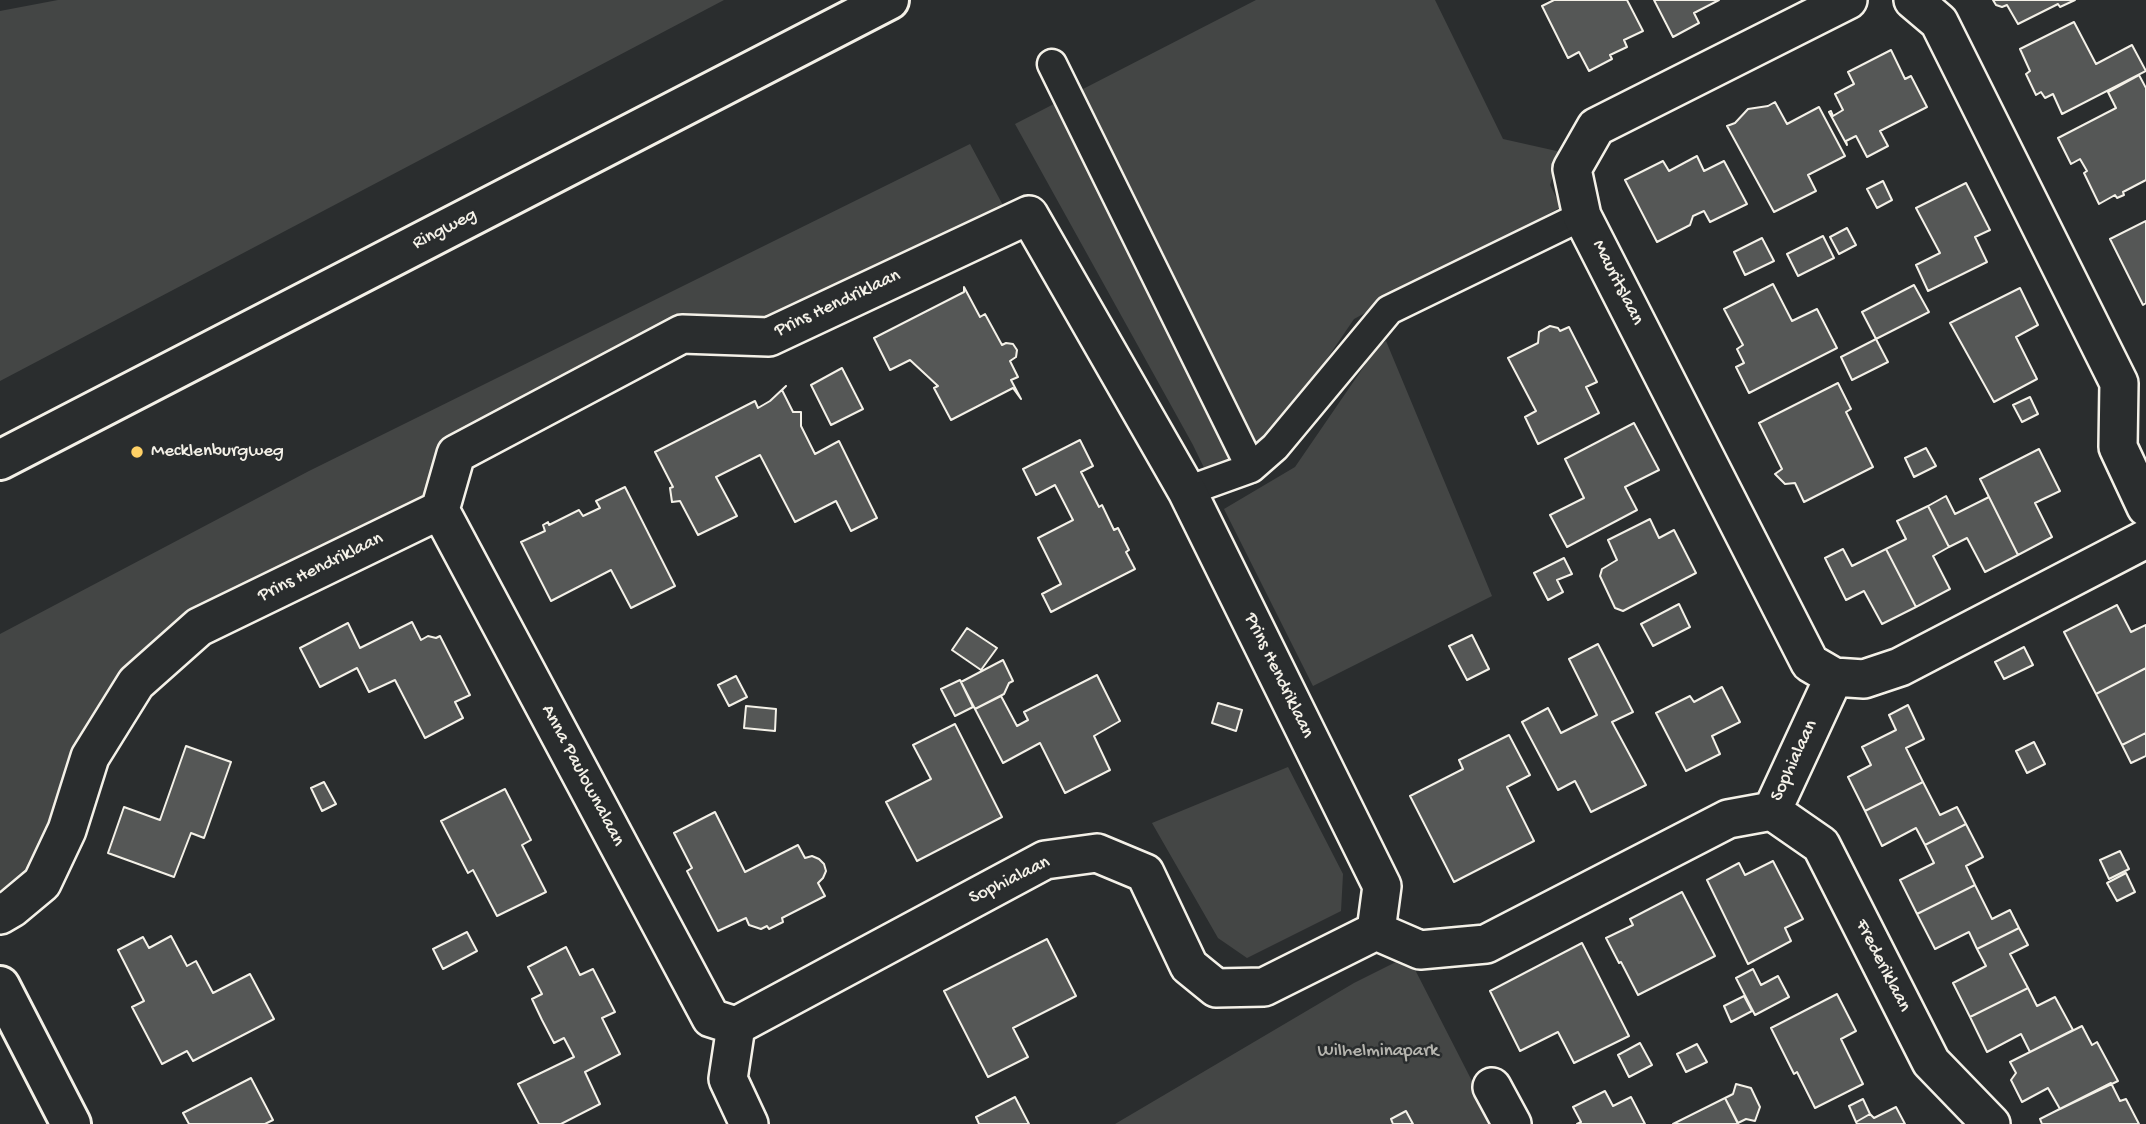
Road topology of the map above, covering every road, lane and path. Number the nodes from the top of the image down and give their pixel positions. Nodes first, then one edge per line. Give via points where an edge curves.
1 (889, 0) edge
2 (1848, 0) edge
3 (1913, 0) edge
4 (1052, 64) dead end
5 (1582, 216) junction
6 (0, 460) edge
7 (1251, 468) junction
8 (1186, 491) junction
9 (2146, 507) edge
10 (440, 510) junction
11 (2146, 539) edge
12 (1834, 677) junction
13 (1772, 811) junction
14 (0, 915) edge
15 (1376, 931) junction
16 (0, 986) edge
17 (736, 1026) junction
18 (1492, 1087) dead end
19 (71, 1124) edge
20 (749, 1124) edge
21 (1512, 1124) edge
22 (1991, 1124) edge

1 - 6 main road, Ringweg
2 - 5 street, Mauritslaan via 1596,127 1572,169
3 - 9 street via 1939,22 2119,383 2118,447
4 - 7 street
5 - 7 street via 1389,310 1275,447
5 - 12 street, Mauritslaan via 1810,663
7 - 8 street
8 - 10 street, Prins Hendriklaan via 1029,215 769,337 682,334 456,454
8 - 15 street, Prins Hendriklaan via 1382,886
10 - 14 street, Prins Hendriklaan via 199,627 136,683 90,757 67,830 42,883
10 - 17 street, Anna Paulownalaan via 711,1018
11 - 12 street via 1900,667 1864,679
12 - 13 street, Sophialaan
13 - 15 street, Sophialaan via 1728,819 1486,944 1420,950
13 - 22 street, Frederiklaan via 1821,845 1931,1062
15 - 17 street, Sophialaan via 1264,987 1216,988 1189,966 1145,873 1097,853 1045,860
16 - 19 main road
17 - 20 street via 728,1079
18 - 21 street

